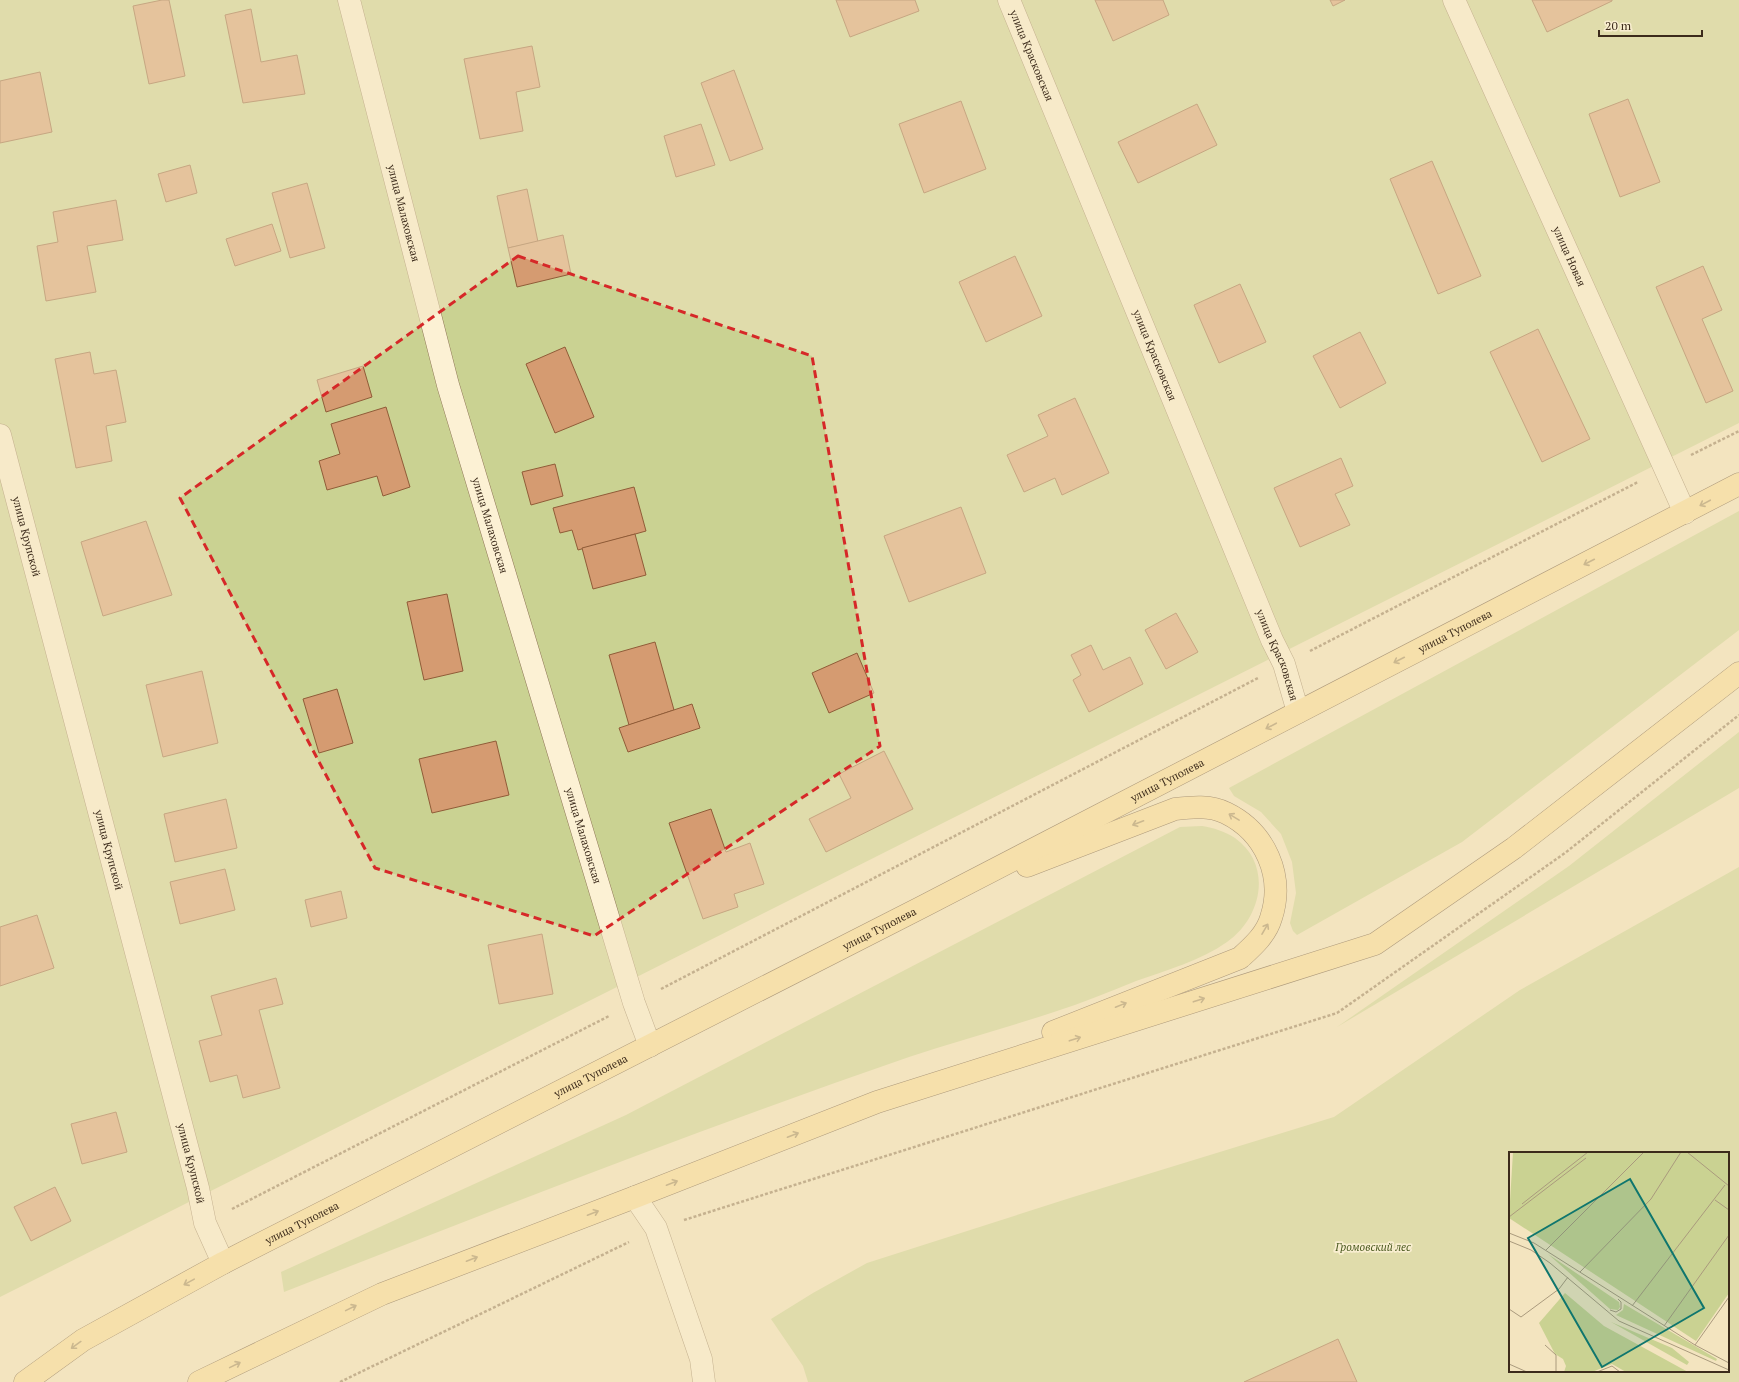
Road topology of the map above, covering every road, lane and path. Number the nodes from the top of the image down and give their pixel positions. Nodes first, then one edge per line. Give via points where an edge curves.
1 (349, 0) edge
2 (1009, 0) edge
3 (1454, 0) edge
4 (1739, 431) edge
5 (0, 435) edge
6 (1664, 469) junction
7 (1739, 484) edge
8 (1685, 513) junction
9 (1284, 664) junction
10 (1739, 673) edge
11 (1298, 712) junction
12 (920, 908) junction
13 (634, 1003) junction
14 (650, 1046) junction
15 (876, 1102) junction
16 (635, 1197) junction
17 (205, 1223) junction
18 (656, 1228) junction
19 (223, 1263) junction
20 (25, 1382) edge
21 (199, 1382) edge
22 (340, 1382) edge
23 (704, 1382) edge

1 - 13 street, улица Малаховская via 448,385
2 - 9 street, улица Красковская
3 - 6 street, улица Новая
4 - 6 path
5 - 17 street, улица Крупской
6 - 8 street, улица Новая
6 - 9 path
7 -> 8 main road, улица Туполева
8 -> 11 main road, улица Туполева
9 - 11 street, улица Красковская
9 - 13 path
15 -> 10 main road via 1375,944 1514,848
11 -> 12 main road, улица Туполева
12 - 14 main road, улица Туполева
15 -> 12 main road via 1240,958 1258,941 1271,919 1276,894 1274,868 1269,856 1247,825 1225,812 1200,806 1175,809
13 - 14 street, улица Малаховская
13 - 17 path
14 - 19 main road, улица Туполева
16 -> 15 main road
16 - 18 street
21 -> 16 main road via 382,1294
17 - 19 street, улица Крупской
18 - 22 path
18 - 23 street via 701,1359
19 -> 20 main road, улица Туполева via 83,1340

